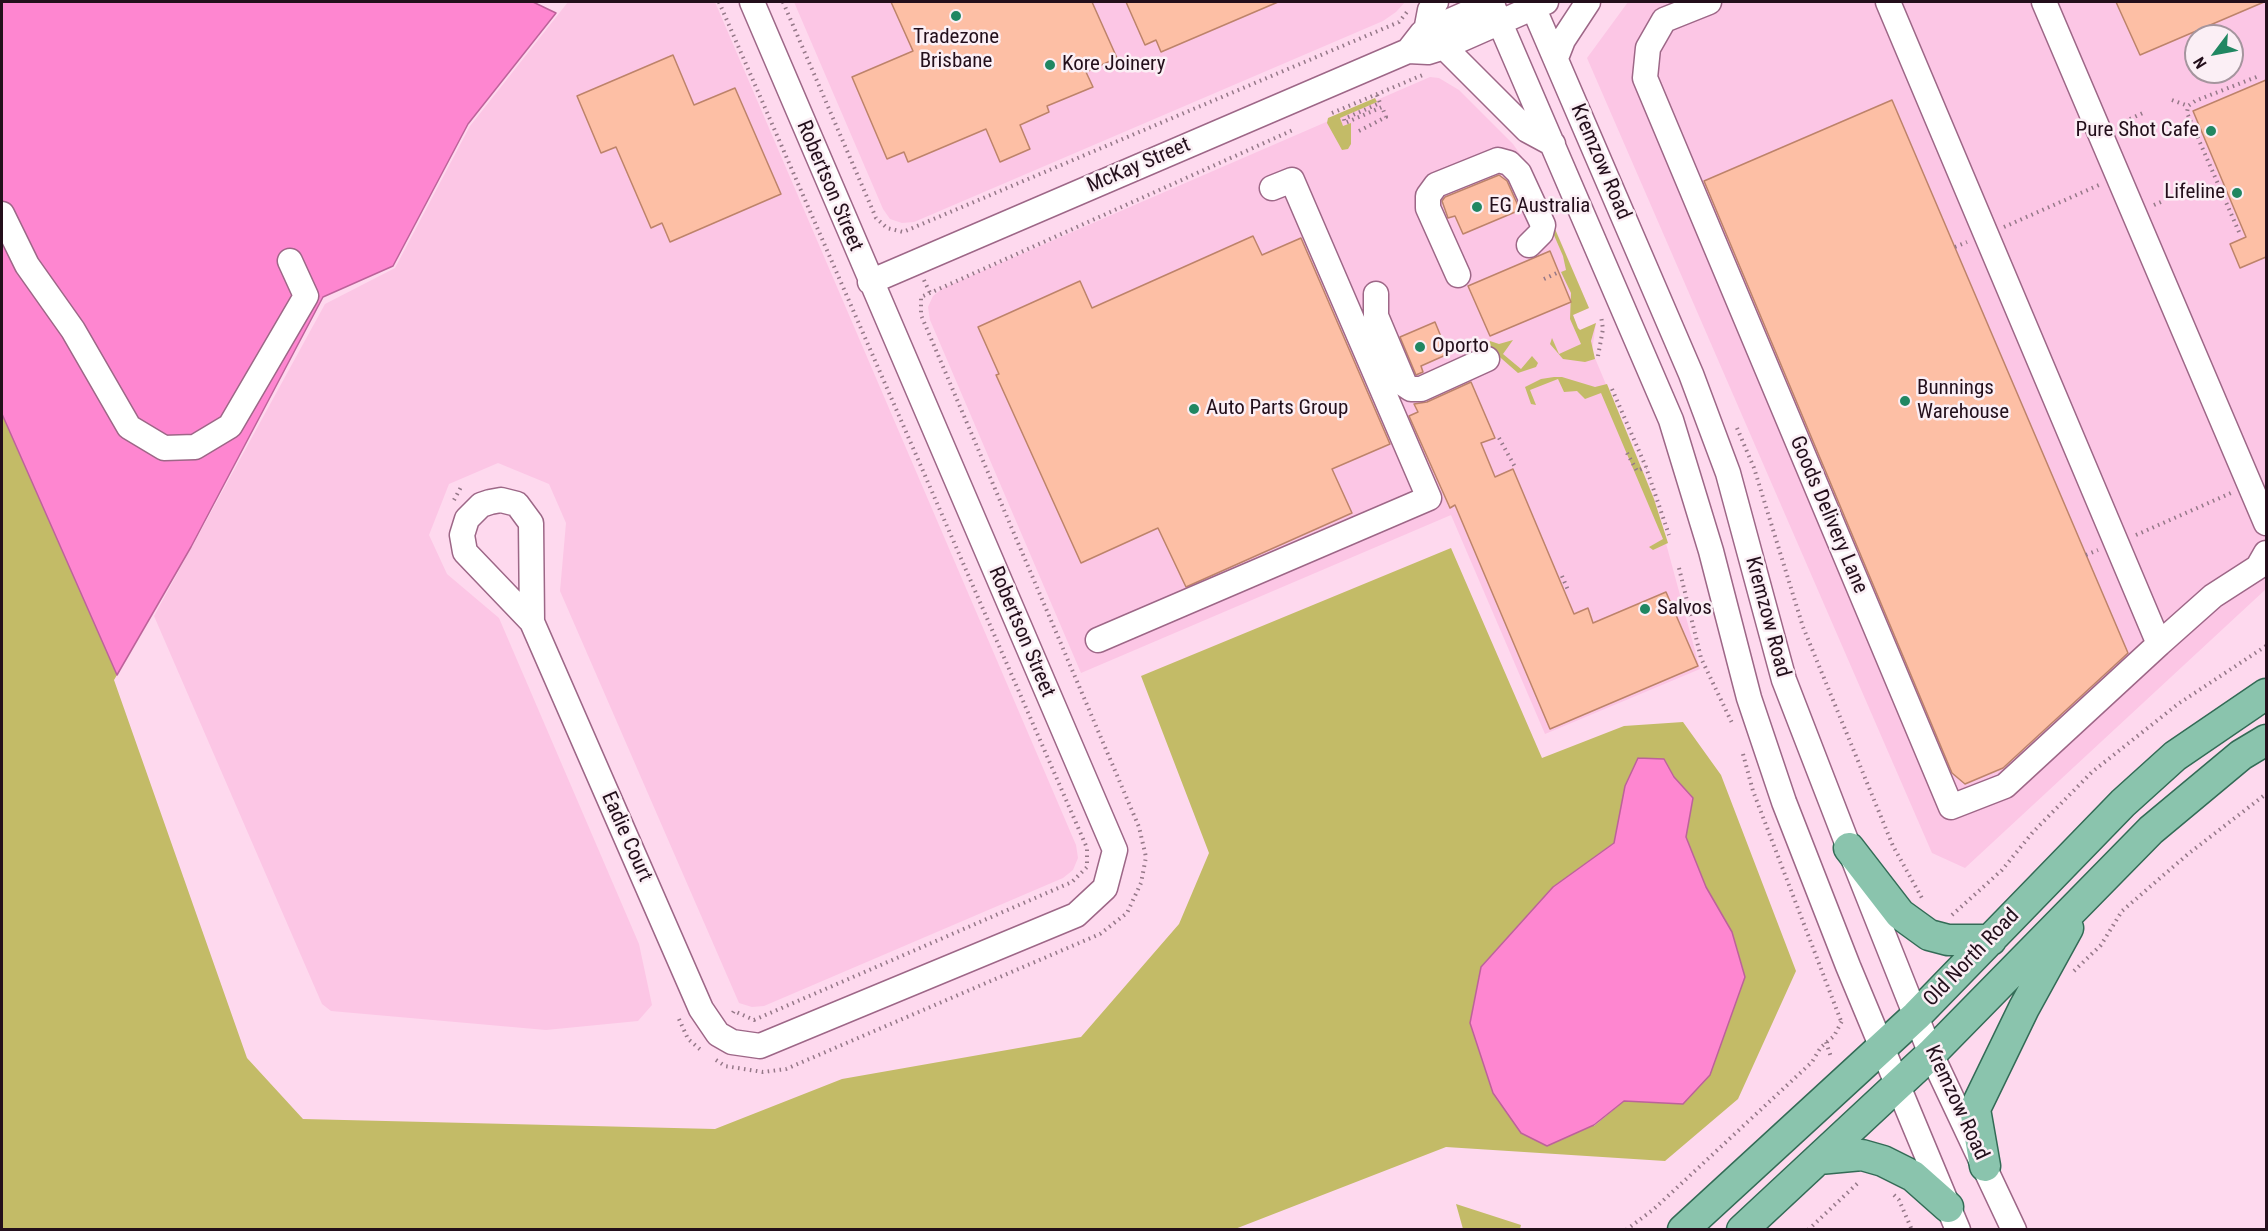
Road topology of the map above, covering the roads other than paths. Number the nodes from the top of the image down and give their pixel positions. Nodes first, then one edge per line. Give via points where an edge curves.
1 (752, 2) edge
2 (1436, 2) edge
3 (1588, 2) edge
4 (1709, 2) edge
5 (1888, 2) edge
6 (2044, 2) edge
7 (1537, 3) edge
8 (1494, 7) edge
9 (1426, 31) junction
10 (1444, 48) junction
11 (1408, 51) junction
12 (1556, 58) junction
13 (1553, 144) junction
14 (1272, 188) dead end
15 (2, 214) edge
16 (1529, 245) dead end
17 (290, 261) dead end
18 (1458, 275) dead end
19 (870, 282) junction
20 (1376, 294) dead end
21 (1486, 359) dead end
22 (2266, 523) edge
23 (2266, 553) edge
24 (532, 622) junction
25 (1098, 639) dead end
26 (2159, 644) junction
27 (2266, 694) edge
28 (2266, 740) edge
29 (1849, 848) junction
30 (2088, 894) junction
31 (1991, 940) junction
32 (1916, 1016) junction
33 (732, 1042) joint
34 (1883, 1046) junction
35 (1931, 1054) junction
36 (1898, 1085) junction
37 (1819, 1159) junction
38 (1985, 1166) junction
39 (1953, 1218) edge
40 (1683, 1230) edge
41 (1742, 1230) edge
42 (2014, 1230) edge

1 - 19 street, Robertson Street
2 - 9 street via 1430,10
3 - 12 street
4 - 26 street, Goods Delivery Lane via 1664,20 1648,48 1645,78 1951,807 2005,786
5 - 26 street
6 - 22 street
7 - 8 street, McKay Street
7 - 12 street, Kremzow Road
8 - 9 street, McKay Street
8 - 10 street, McKay Street
8 - 13 street, Kremzow Road
9 - 11 street, McKay Street
10 - 11 street, McKay Street
10 - 13 street via 1527,130
11 - 19 street, McKay Street
12 - 29 street, Kremzow Road via 1691,374 1724,462 1784,680
13 - 34 street, Kremzow Road via 1671,420 1711,551 1749,698 1848,966
14 - 25 street via 1292,180 1428,498
15 - 17 street via 27,265 73,330 129,427 164,448 195,447 230,426 306,296
16 - 18 street via 1543,225 1519,173 1509,163 1498,160 1436,185 1428,196 1428,208
19 - 33 street, Robertson Street via 1115,850 1105,888 1076,915 760,1046
20 - 21 street via 1376,316 1405,385 1411,389 1421,389
23 - 26 street via 2258,567 2213,596
24 - 24 street, Eadie Court via 465,552 462,535 467,519 490,502 517,504 531,523
24 - 33 street, Eadie Court via 701,1009 718,1034
27 - 31 main road, Old North Road via 2175,756 2075,850
28 - 30 main road, Old North Road via 2241,755 2151,830
29 - 31 main road via 1900,915 1929,935
29 - 32 street, Kremzow Road
30 - 35 main road, Old North Road
30 - 38 main road via 2024,1008 1976,1109
31 - 32 main road, Old North Road
32 - 34 main road, Old North Road
32 - 35 street, Kremzow Road
34 - 36 street, Kremzow Road
34 - 40 main road, Old North Road
35 - 36 main road, Old North Road
35 - 38 street, Kremzow Road
36 - 37 main road, Old North Road
36 - 39 street, Kremzow Road
37 - 39 main road via 1862,1155 1883,1161 1913,1176
37 - 41 main road, Old North Road
38 - 42 street, Kremzow Road

